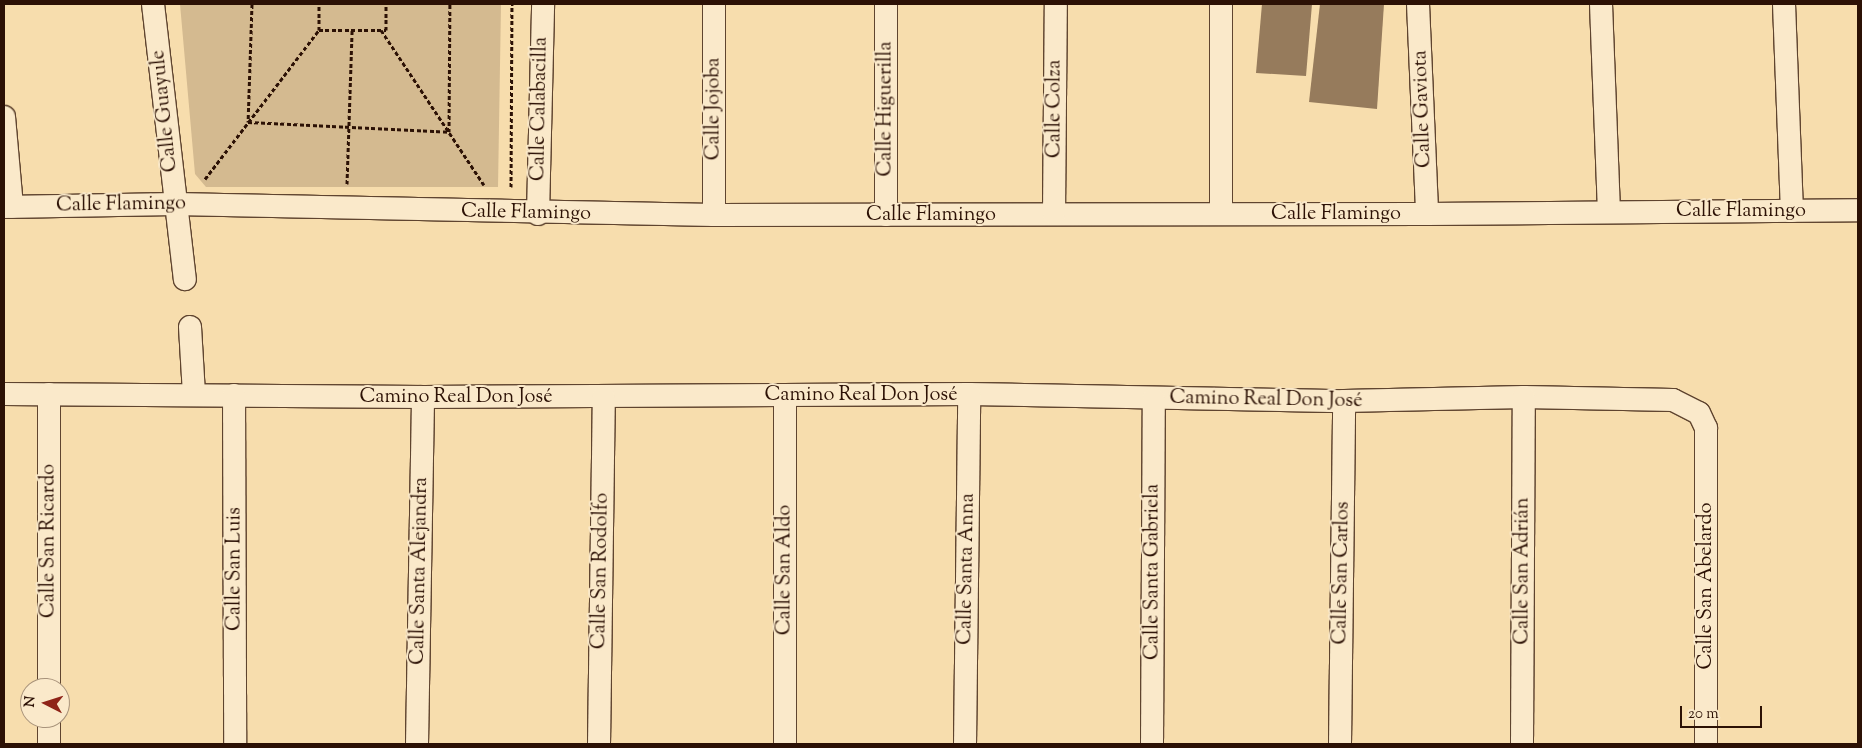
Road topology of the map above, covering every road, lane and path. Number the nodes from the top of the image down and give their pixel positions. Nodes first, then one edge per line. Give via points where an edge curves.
1 (153, 4) edge
2 (252, 4) edge
3 (319, 4) edge
4 (386, 4) edge
5 (450, 4) edge
6 (512, 4) edge
7 (542, 4) edge
8 (714, 4) edge
9 (886, 4) edge
10 (1056, 4) edge
11 (1221, 4) edge
12 (1418, 4) edge
13 (1601, 4) edge
14 (1784, 4) edge
15 (319, 30) junction
16 (352, 30) junction
17 (381, 30) junction
18 (4, 117) edge
19 (248, 122) junction
20 (348, 128) junction
21 (449, 132) junction
22 (203, 180) dead end
23 (347, 194) dead end
24 (490, 194) dead end
25 (511, 194) dead end
26 (176, 204) junction
27 (8, 207) edge
28 (1858, 210) edge
29 (1792, 211) junction
30 (1609, 212) junction
31 (1221, 213) junction
32 (538, 214) junction
33 (1054, 214) junction
34 (1427, 214) junction
35 (714, 215) junction
36 (886, 215) junction
37 (185, 279) dead end
38 (190, 327) dead end
39 (4, 394) edge
40 (49, 394) junction
41 (194, 394) junction
42 (969, 394) junction
43 (234, 395) junction
44 (785, 396) junction
45 (423, 397) junction
46 (604, 397) junction
47 (1524, 397) junction
48 (1154, 399) junction
49 (1344, 402) junction
50 (1706, 428) joint
51 (49, 678) edge
52 (49, 728) edge
53 (49, 744) edge
54 (235, 744) edge
55 (417, 744) edge
56 (600, 744) edge
57 (785, 744) edge
58 (965, 744) edge
59 (1152, 744) edge
60 (1340, 744) edge
61 (1522, 744) edge
62 (1706, 744) edge

1 - 26 street, Calle Guayule
2 - 19 path
3 - 15 path
4 - 17 path via 386,30
5 - 21 path
6 - 25 path
7 - 32 street, Calle Calabacilla
8 - 35 street, Calle Jojoba
9 - 36 street, Calle Higuerilla
10 - 33 street, Calle Colza
11 - 31 street
12 - 34 street, Calle Gaviota
13 - 30 street
14 - 29 street
15 - 16 path
15 - 19 path
16 - 17 path
16 - 20 path
17 - 21 path
18 - 27 street
19 - 20 path
19 - 22 path
20 - 21 path
20 - 23 path
21 - 24 path
26 - 27 street, Calle Flamingo
26 - 32 street, Calle Flamingo
26 - 37 street, Calle Guayule
28 - 29 street, Calle Flamingo
29 - 30 street, Calle Flamingo
30 - 34 street, Calle Flamingo
31 - 33 street, Calle Flamingo
31 - 34 street, Calle Flamingo
32 - 35 street, Calle Flamingo
33 - 36 street, Calle Flamingo
35 - 36 street, Calle Flamingo
38 - 41 street
39 - 40 street, Camino Real Don José
40 - 41 street, Camino Real Don José
40 - 51 street, Calle San Ricardo
41 - 43 street, Camino Real Don José
42 - 44 street, Camino Real Don José
42 - 48 street, Camino Real Don José
42 - 58 street, Calle Santa Anna
43 - 45 street, Camino Real Don José
43 - 54 street, Calle San Luis
44 - 46 street, Camino Real Don José
44 - 57 street, Calle San Aldo
45 - 46 street, Camino Real Don José
45 - 55 street, Calle Santa Alejandra
46 - 56 street, Calle San Rodolfo
47 - 49 street, Camino Real Don José
47 - 50 street, Camino Real Don José via 1674,400 1699,413
47 - 61 street, Calle San Adrián
48 - 49 street, Camino Real Don José
48 - 59 street, Calle Santa Gabriela
49 - 60 street, Calle San Carlos
50 - 62 street, Calle San Abelardo
52 - 53 street

